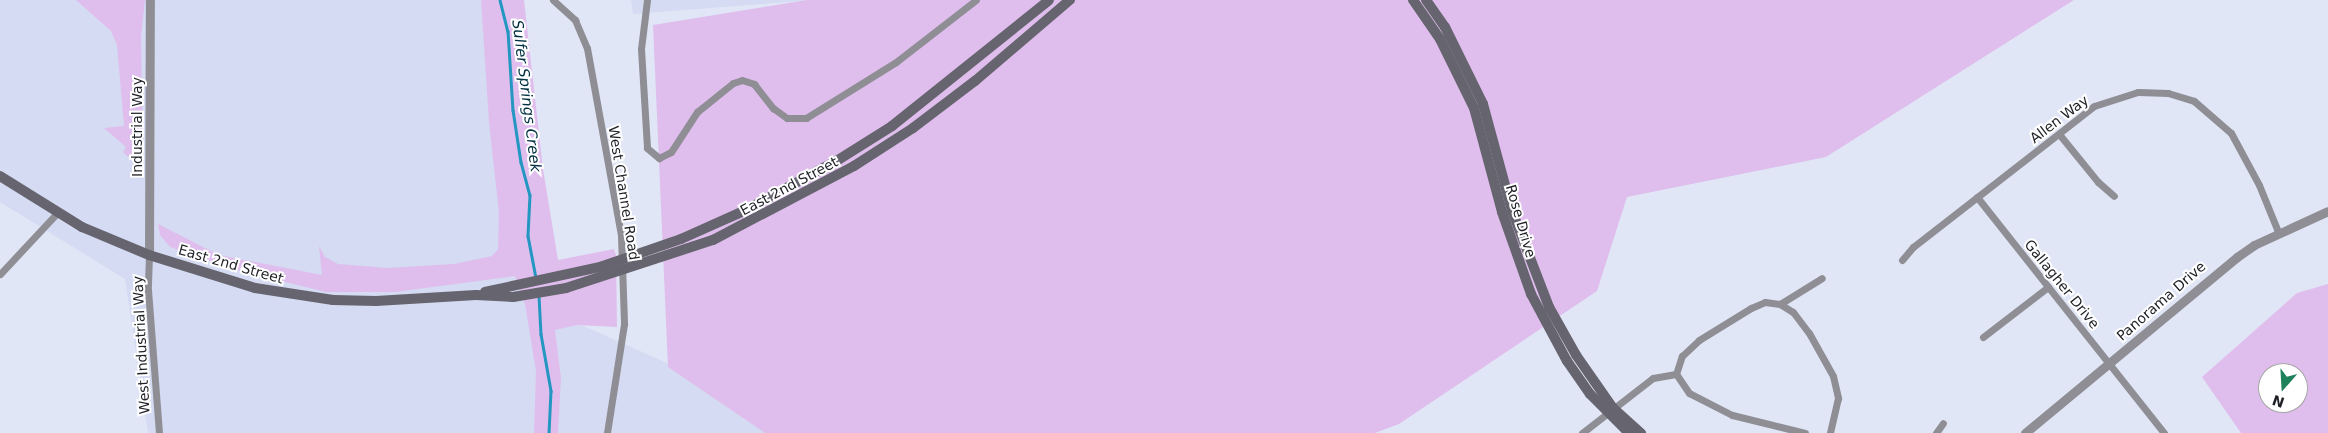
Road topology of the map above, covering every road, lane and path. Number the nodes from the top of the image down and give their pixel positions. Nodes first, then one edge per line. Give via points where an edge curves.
1 (150, 0) edge
2 (553, 0) edge
3 (647, 0) edge
4 (976, 0) edge
5 (1048, 0) edge
6 (1070, 0) edge
7 (1413, 0) edge
8 (1426, 0) edge
9 (2059, 134) junction
10 (0, 176) edge
11 (2114, 196) dead end
12 (1977, 197) junction
13 (2328, 211) edge
14 (57, 213) junction
15 (2279, 234) junction
16 (149, 254) junction
17 (1902, 260) dead end
18 (0, 274) edge
19 (1822, 278) dead end
20 (2048, 287) junction
21 (476, 294) junction
22 (1780, 304) junction
23 (1983, 337) dead end
24 (2109, 364) junction
25 (1676, 374) junction
26 (1610, 410) junction
27 (1943, 423) dead end
28 (159, 433) edge
29 (607, 433) edge
30 (1582, 433) edge
31 (1629, 433) edge
32 (1641, 433) edge
33 (1805, 433) edge
34 (1830, 433) edge
35 (1936, 433) edge
36 (2024, 433) edge
37 (2164, 433) edge

1 - 16 street, Industrial Way
2 - 29 street, West Channel Road via 575,20 586,48 621,236 624,324
3 - 4 street via 641,49 647,148 659,158 671,152 698,112 733,83 742,80 754,84 773,108 787,118 806,118 896,62
5 - 21 main road, East 2nd Street via 936,93 872,138 744,211 657,248 600,267
6 - 21 main road, East 2nd Street via 975,81 882,149 748,224 656,261 566,288 513,297
7 - 26 main road, Rose Drive via 1440,39 1474,108 1502,212 1531,294 1567,361
8 - 26 main road, Rose Drive via 1464,62 1483,104 1512,211 1542,293
9 - 11 street via 2098,182
9 - 12 street, Allen Way
9 - 15 street, Allen Way via 2094,106 2120,96 2151,92 2194,101 2231,133 2259,185
10 - 14 main road, East 2nd Street
12 - 17 street, Allen Way via 1913,247
12 - 20 street, Gallagher Drive
13 - 15 street, Panorama Drive
14 - 16 main road, East 2nd Street
14 - 18 street
15 - 24 street, Panorama Drive via 2254,245 2206,280
16 - 21 main road, East 2nd Street via 255,288 333,300 383,301
16 - 28 street, West Industrial Way via 148,290
19 - 22 street
20 - 23 street
20 - 24 street, Gallagher Drive
22 - 25 street via 1765,302 1751,308 1699,340 1682,356
22 - 34 street via 1793,312 1809,333 1834,376 1838,398
24 - 36 street, Panorama Drive
24 - 37 street, Gallagher Drive
25 - 26 street via 1653,378
25 - 33 street via 1689,393 1732,415
26 - 30 street
26 - 31 main road, Rose Drive
26 - 32 main road, Rose Drive
27 - 35 street

